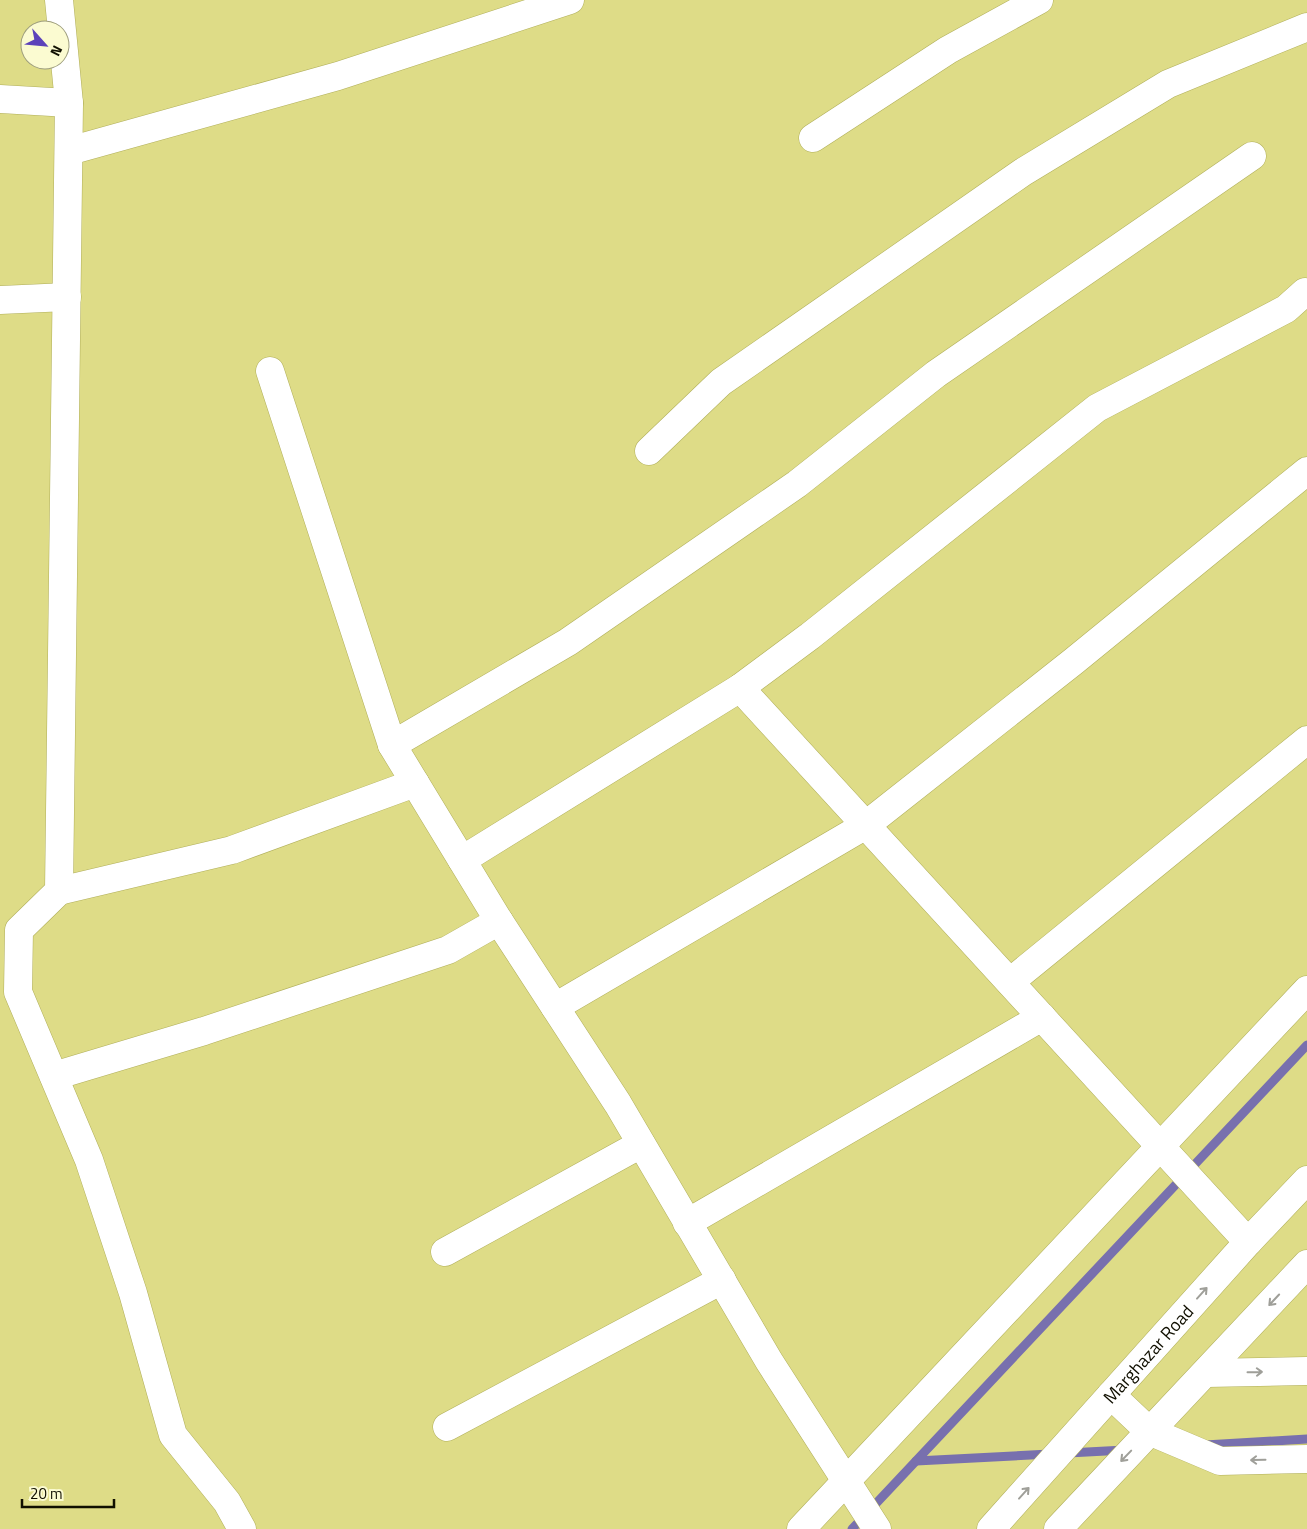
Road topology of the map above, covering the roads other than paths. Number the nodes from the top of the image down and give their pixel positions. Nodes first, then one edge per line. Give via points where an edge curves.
1 (59, 0) edge
2 (570, 0) edge
3 (1039, 0) edge
4 (1307, 27) edge
5 (0, 99) edge
6 (69, 103) junction
7 (813, 138) dead end
8 (69, 151) junction
9 (1252, 156) dead end
10 (1305, 292) dead end
11 (67, 297) junction
12 (0, 300) edge
13 (270, 371) dead end
14 (649, 450) dead end
15 (1307, 472) edge
16 (740, 688) junction
17 (1307, 740) edge
18 (392, 745) junction
19 (415, 783) junction
20 (866, 825) junction
21 (462, 860) junction
22 (59, 891) junction
23 (499, 921) junction
24 (19, 930) junction
25 (0, 953) edge
26 (1010, 982) junction
27 (1307, 990) edge
28 (555, 1008) junction
29 (1042, 1017) junction
30 (54, 1076) junction
31 (641, 1144) junction
32 (1167, 1152) junction
33 (1307, 1180) edge
34 (688, 1223) junction
35 (1248, 1242) junction
36 (445, 1252) dead end
37 (1307, 1264) edge
38 (722, 1280) junction
39 (1307, 1371) edge
40 (1206, 1372) junction
41 (1111, 1395) junction
42 (447, 1427) dead end
43 (1150, 1432) junction
44 (1307, 1459) edge
45 (849, 1486) junction
46 (242, 1529) edge
47 (801, 1529) edge
48 (877, 1529) edge
49 (992, 1529) edge
50 (1058, 1529) edge

1 - 6 street
2 - 8 street via 338,76
3 - 7 street via 948,50
4 - 14 street via 1168,84 1023,172 722,382
5 - 6 street
6 - 8 street
8 - 11 street
9 - 18 street via 936,374 797,484 568,642
10 - 16 street via 1286,309 1097,408
11 - 12 street
11 - 22 street
13 - 18 street
15 - 20 street
16 - 20 street
16 - 21 street
17 - 26 street
18 - 19 street
19 - 21 street
19 - 22 street via 232,850
20 - 26 street
20 - 28 street
21 - 23 street
22 - 24 street
23 - 28 street
23 - 30 street via 448,950 204,1031
24 - 25 street
24 - 30 street via 18,992
26 - 29 street
27 - 32 street
28 - 31 street
29 - 32 street
29 - 34 street
30 - 46 street via 89,1160 133,1293 173,1435 227,1502
31 - 34 street
31 - 36 street
32 - 35 street
32 - 45 street
33 - 35 street, Marghazar Road
34 - 38 street
41 -> 35 street, Marghazar Road
37 -> 40 street
38 - 42 street
38 - 45 street
40 -> 39 street
40 - 43 street
41 - 43 street
49 -> 41 street, Marghazar Road
44 -> 43 street via 1220,1461
43 -> 50 street
45 - 47 street
45 - 48 street

